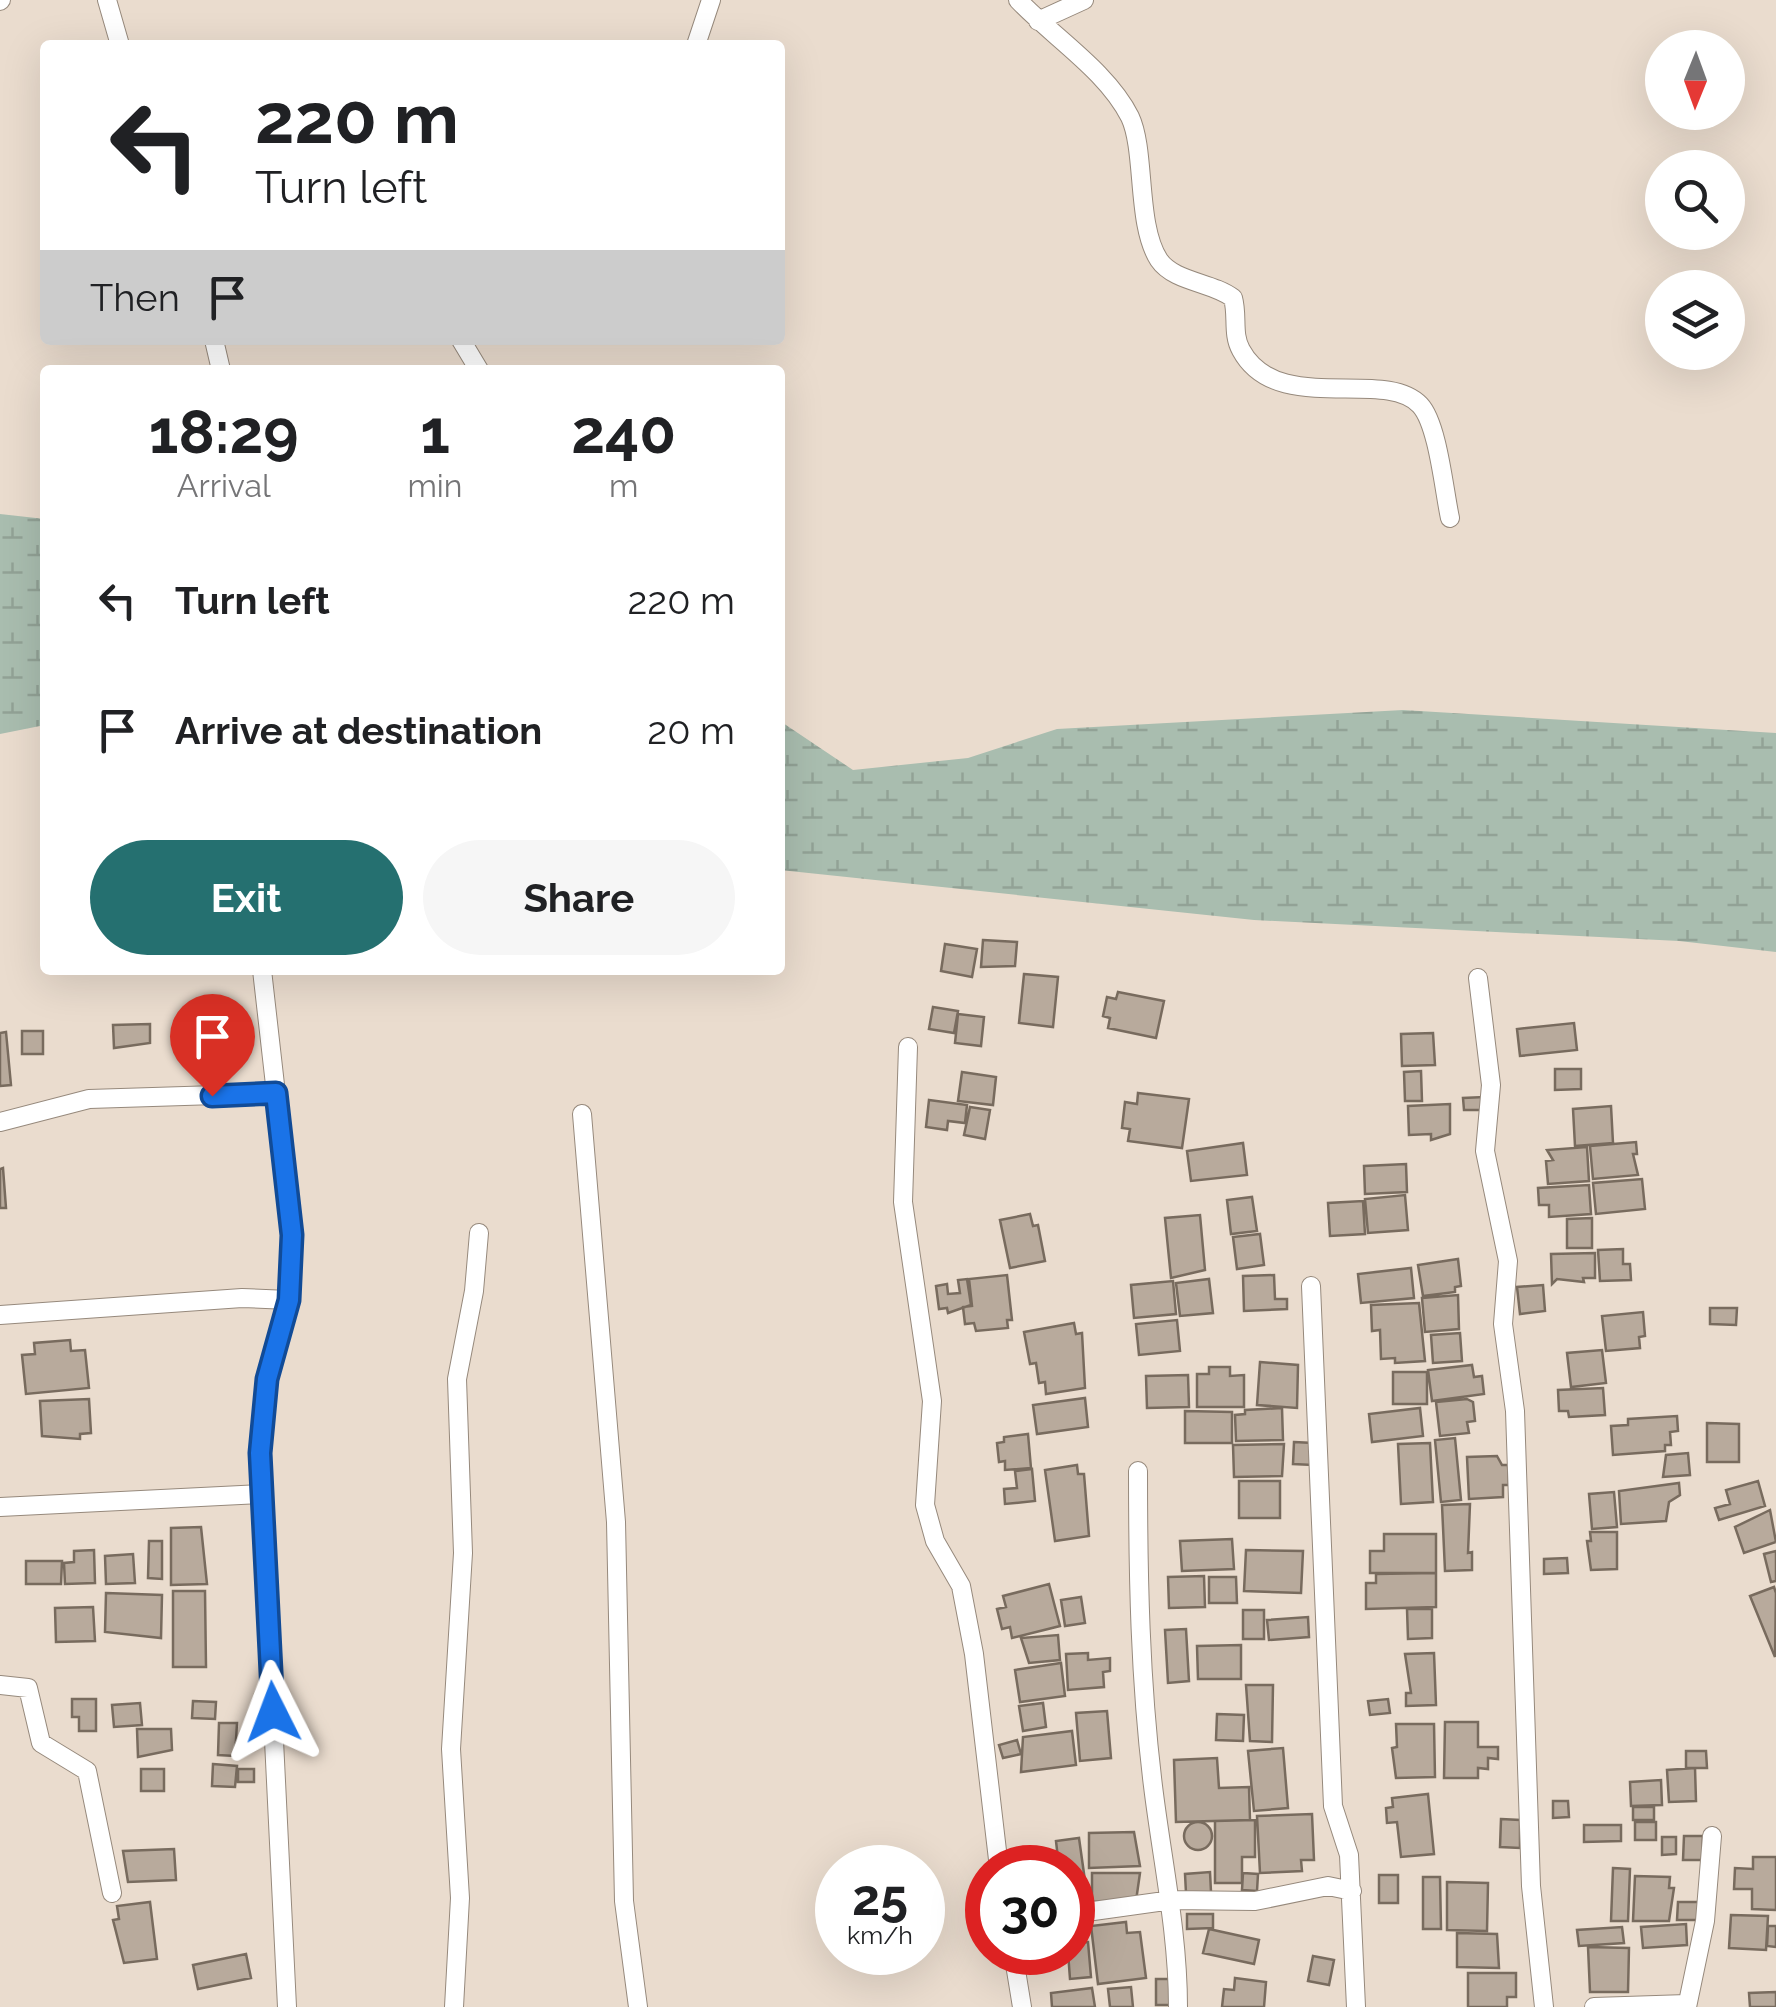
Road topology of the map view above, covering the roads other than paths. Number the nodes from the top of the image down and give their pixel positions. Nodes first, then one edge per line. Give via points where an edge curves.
1 (107, 0) edge
2 (711, 0) edge
3 (1018, 0) edge
4 (1084, 0) edge
5 (1038, 21) junction
6 (119, 40) edge
7 (698, 40) edge
8 (1450, 518) dead end
9 (263, 975) edge
10 (1478, 978) dead end
11 (908, 1046) dead end
12 (276, 1093) junction
13 (582, 1114) dead end
14 (0, 1122) edge
15 (479, 1232) dead end
16 (1311, 1286) dead end
17 (289, 1300) junction
18 (0, 1314) edge
19 (1138, 1472) dead end
20 (260, 1494) junction
21 (0, 1507) edge
22 (0, 1685) edge
23 (1712, 1836) dead end
24 (996, 1845) edge
25 (1352, 1892) junction
26 (112, 1893) dead end
27 (1172, 1900) junction
28 (1095, 1911) edge
29 (1017, 1975) edge
30 (1687, 2005) edge
31 (287, 2007) edge
32 (454, 2007) edge
33 (638, 2007) edge
34 (1022, 2007) edge
35 (1178, 2007) edge
36 (1356, 2007) edge
37 (1544, 2007) edge
38 (1594, 2007) edge

1 - 6 street
2 - 7 street
3 - 5 street
4 - 5 street
5 - 8 street via 1131,118 1159,260 1233,298 1236,337 1260,372 1292,386 1397,392 1420,404
9 - 12 street
10 - 37 street via 1491,1085 1485,1152 1508,1261 1503,1324 1515,1411 1531,1886
11 - 24 street via 903,1202 932,1402 925,1505 935,1541 961,1586
12 - 14 street via 90,1100
12 - 17 street via 292,1235
13 - 33 street via 616,1522 624,1901
15 - 32 street via 457,1379 463,1552 452,1749 460,1898
16 - 25 street via 1333,1806 1345,1834
17 - 18 street
17 - 20 street via 267,1379
19 - 27 street via 1138,1631
20 - 21 street
20 - 31 street
22 - 26 street via 28,1688 41,1743 87,1771
23 - 30 street via 1705,1921
25 - 27 street via 1328,1886 1255,1901
25 - 36 street
27 - 28 street
27 - 35 street
29 - 34 street
30 - 38 street

